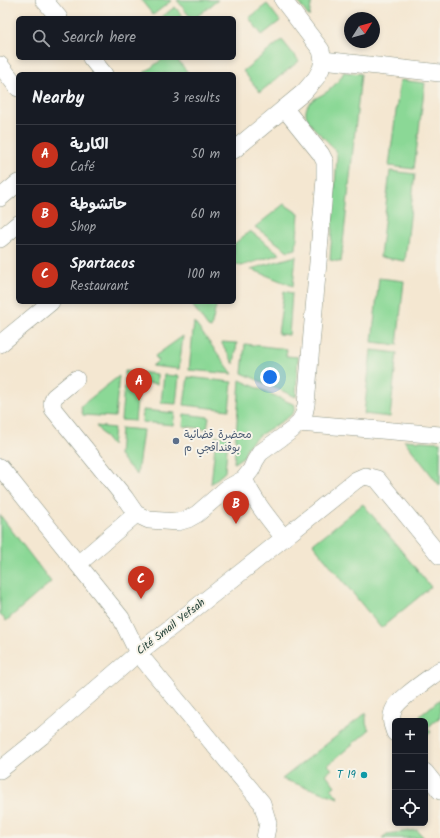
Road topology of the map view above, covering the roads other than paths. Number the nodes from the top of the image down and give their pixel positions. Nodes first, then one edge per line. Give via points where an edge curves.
1 (44, 0) edge
2 (283, 0) edge
3 (57, 16) edge
4 (93, 60) edge
5 (323, 60) junction
6 (0, 65) edge
7 (102, 72) edge
8 (440, 73) edge
9 (16, 85) edge
10 (284, 108) junction
11 (236, 148) edge
12 (16, 185) edge
13 (0, 198) edge
14 (16, 226) edge
15 (0, 239) edge
16 (48, 304) edge
17 (2, 339) edge
18 (76, 379) dead end
19 (299, 423) junction
20 (440, 435) edge
21 (0, 467) edge
22 (244, 479) junction
23 (136, 514) junction
24 (284, 538) junction
25 (440, 555) edge
26 (78, 564) junction
27 (138, 653) junction
28 (440, 670) edge
29 (392, 726) edge
30 (0, 770) edge
31 (428, 776) edge
32 (440, 791) edge
33 (265, 838) edge

1 - 3 street
2 - 5 street via 320,50
4 - 7 street
5 - 8 street
5 - 10 street via 322,70 316,78 304,92
6 - 9 street
10 - 11 street
10 - 19 street via 325,162 306,405
12 - 13 street
14 - 15 street
16 - 17 street
18 - 23 street via 54,397 53,409
19 - 20 street
19 - 22 street via 260,453
21 - 26 street
22 - 23 street via 226,489 204,509 188,519 166,522 149,520
22 - 24 street via 249,492
23 - 26 street
24 - 25 street, Cité Smail Yefsah via 345,488 365,476 377,479
24 - 27 street, Cité Smail Yefsah
26 - 27 street via 121,618
27 - 30 street, Cité Smail Yefsah
27 - 33 street via 262,803 268,823
28 - 29 street via 400,701 393,710
31 - 32 street

